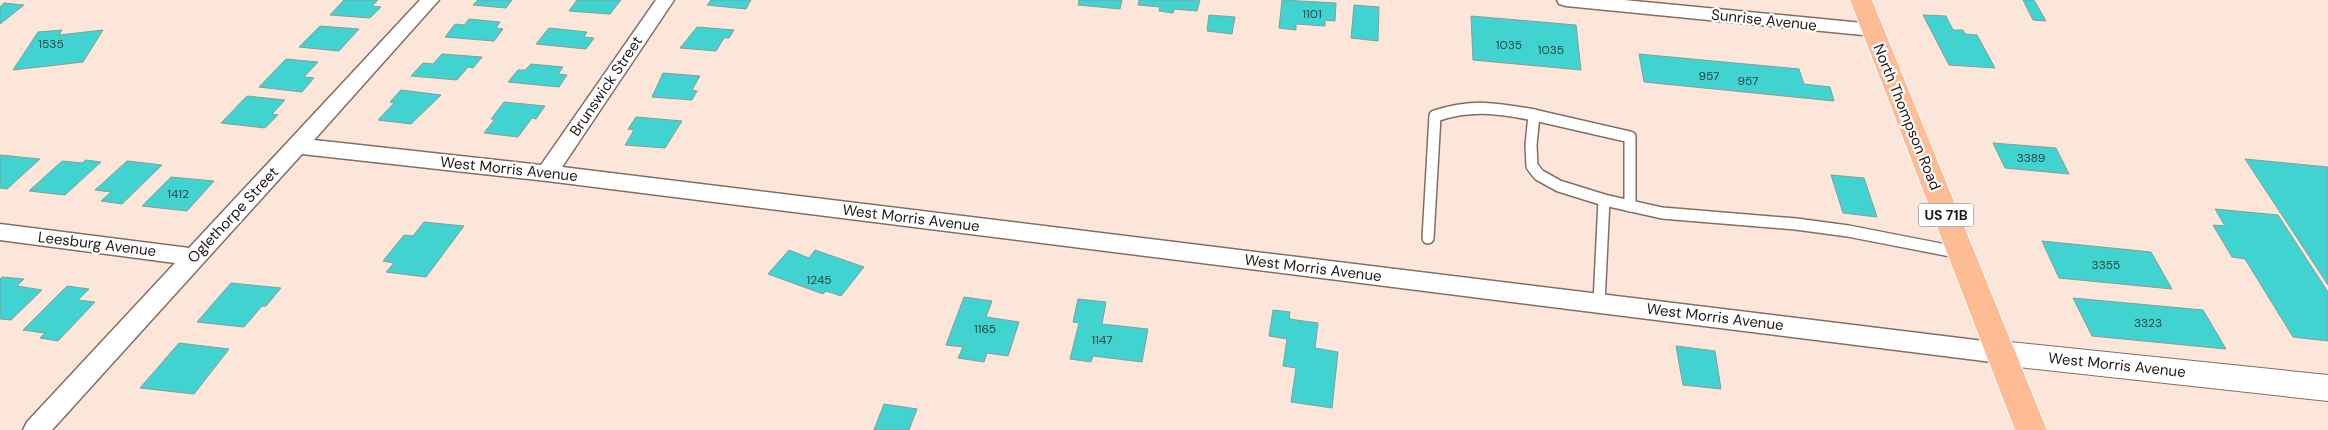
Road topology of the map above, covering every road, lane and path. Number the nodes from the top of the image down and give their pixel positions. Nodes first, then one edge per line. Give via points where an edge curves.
1 (430, 0) edge
2 (665, 0) edge
3 (1566, 0) edge
4 (1861, 0) edge
5 (1873, 30) junction
6 (1534, 115) junction
7 (298, 146) junction
8 (547, 173) junction
9 (1604, 200) junction
10 (1630, 206) junction
11 (0, 232) edge
12 (1428, 238) dead end
13 (1961, 253) junction
14 (194, 257) junction
15 (1599, 303) junction
16 (2000, 353) junction
17 (2328, 388) edge
18 (36, 430) edge
19 (2031, 430) edge

1 - 7 street, Oglethorpe Street
2 - 8 street, Brunswick Street
3 - 5 street, Sunrise Avenue
4 - 5 main road, North Thompson Road / US 71B
5 - 13 main road, North Thompson Road / US 71B
6 - 9 lane via 1532,166 1559,186
6 - 10 lane via 1630,137
6 - 12 lane via 1483,106 1457,108 1435,116
7 - 8 street, West Morris Avenue
7 - 14 street, Oglethorpe Street
8 - 15 street, West Morris Avenue
9 - 10 lane
9 - 15 lane
10 - 13 lane via 1662,213 1839,230
11 - 14 street, Leesburg Avenue
13 - 16 main road, North Thompson Road / US 71B
14 - 18 street, Oglethorpe Street
15 - 16 street, West Morris Avenue
16 - 17 street, West Morris Avenue
16 - 19 main road, North Thompson Road / US 71B

